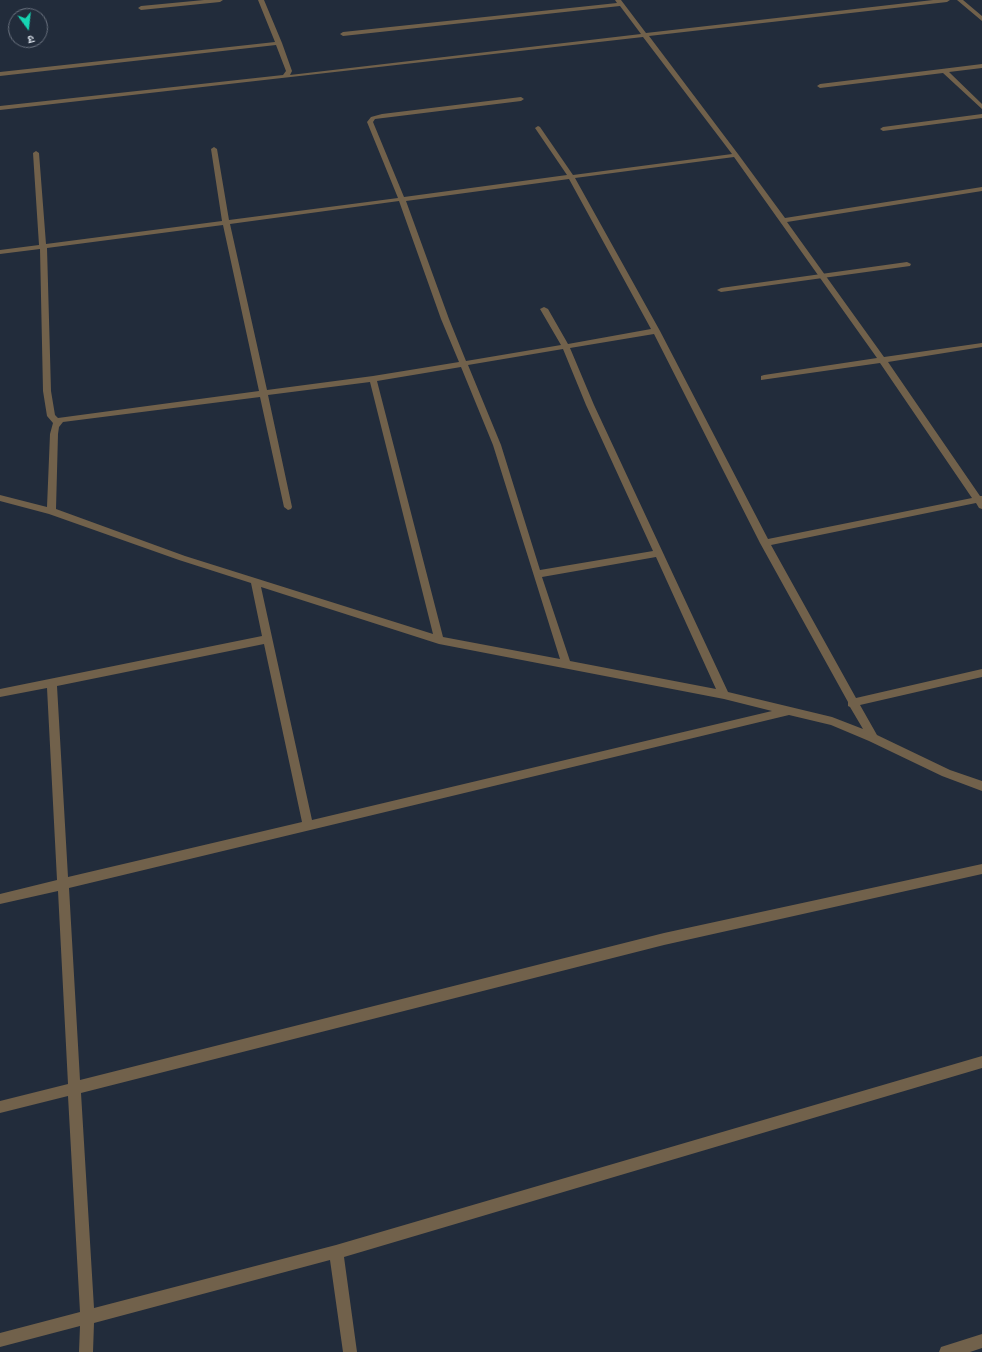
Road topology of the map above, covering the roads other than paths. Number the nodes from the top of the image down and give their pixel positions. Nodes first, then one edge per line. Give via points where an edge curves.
1 (220, 0) edge
2 (261, 0) edge
3 (947, 0) edge
4 (960, 0) edge
5 (620, 2) edge
6 (140, 8) dead end
7 (982, 19) edge
8 (342, 34) dead end
9 (643, 35) junction
10 (280, 43) junction
11 (982, 66) edge
12 (945, 71) junction
13 (0, 74) edge
14 (285, 76) junction
15 (820, 86) dead end
16 (521, 99) dead end
17 (982, 107) edge
18 (0, 108) edge
19 (982, 116) edge
20 (538, 128) dead end
21 (883, 129) dead end
22 (214, 149) dead end
23 (36, 154) dead end
24 (736, 155) junction
25 (571, 177) junction
26 (982, 189) edge
27 (402, 199) junction
28 (782, 221) junction
29 (226, 222) junction
30 (43, 246) junction
31 (0, 252) edge
32 (908, 264) dead end
33 (822, 276) junction
34 (721, 290) dead end
35 (544, 309) dead end
36 (656, 331) junction
37 (982, 345) edge
38 (566, 347) junction
39 (883, 361) junction
40 (463, 364) junction
41 (764, 378) dead end
42 (373, 379) junction
43 (264, 393) junction
44 (57, 423) junction
45 (0, 498) edge
46 (981, 502) edge
47 (288, 506) dead end
48 (51, 511) junction
49 (765, 543) junction
50 (659, 554) junction
51 (537, 574) junction
52 (255, 582) junction
53 (268, 639) junction
54 (439, 640) junction
55 (566, 664) junction
56 (982, 673) edge
57 (52, 683) junction
58 (0, 693) edge
59 (724, 695) junction
60 (852, 703) junction
61 (791, 710) junction
62 (873, 738) junction
63 (982, 786) edge
64 (308, 825) junction
65 (982, 869) edge
66 (62, 884) junction
67 (0, 899) edge
68 (982, 1062) edge
69 (74, 1088) junction
70 (0, 1107) edge
71 (336, 1252) junction
72 (86, 1318) junction
73 (0, 1340) edge
74 (982, 1341) edge
75 (86, 1352) edge
76 (350, 1352) edge
77 (946, 1352) edge

1 - 6 street
2 - 10 street
3 - 9 street
4 - 7 street
5 - 8 street
5 - 9 street
9 - 14 street
9 - 24 street
10 - 13 street
10 - 14 street via 289,71
11 - 12 street
12 - 15 street
12 - 17 street
14 - 18 street
16 - 27 street via 373,118 370,122 371,127
19 - 21 street
20 - 25 street
22 - 29 street
23 - 30 street
24 - 25 street
24 - 28 street
25 - 27 street
25 - 36 street
26 - 28 street
27 - 29 street
27 - 40 street
28 - 33 street
29 - 30 street
29 - 43 street
30 - 31 street
30 - 44 street via 47,391 51,416
32 - 33 street
33 - 34 street
33 - 39 street
35 - 38 street
36 - 38 street
36 - 49 street
37 - 39 street
38 - 40 street
38 - 50 street
39 - 41 street
39 - 46 street
40 - 42 street
40 - 51 street via 497,445
42 - 43 street
42 - 54 street
43 - 44 street via 71,418
43 - 47 street
44 - 48 street via 54,434
45 - 48 street
46 - 49 street
48 - 52 street
49 - 60 street
50 - 51 street
50 - 59 street
51 - 55 street
52 - 53 street
52 - 54 street
53 - 57 street
53 - 64 street
54 - 55 street
55 - 59 street
56 - 60 street
57 - 58 street
57 - 66 street
59 - 61 street
60 - 62 street
61 - 62 street via 832,721
61 - 64 street
62 - 63 street via 946,773
64 - 66 street
65 - 69 street via 664,939
66 - 67 street
66 - 69 street
68 - 71 street
69 - 70 street
69 - 72 street
71 - 72 street
71 - 76 street
72 - 73 street
72 - 75 street
74 - 77 street

